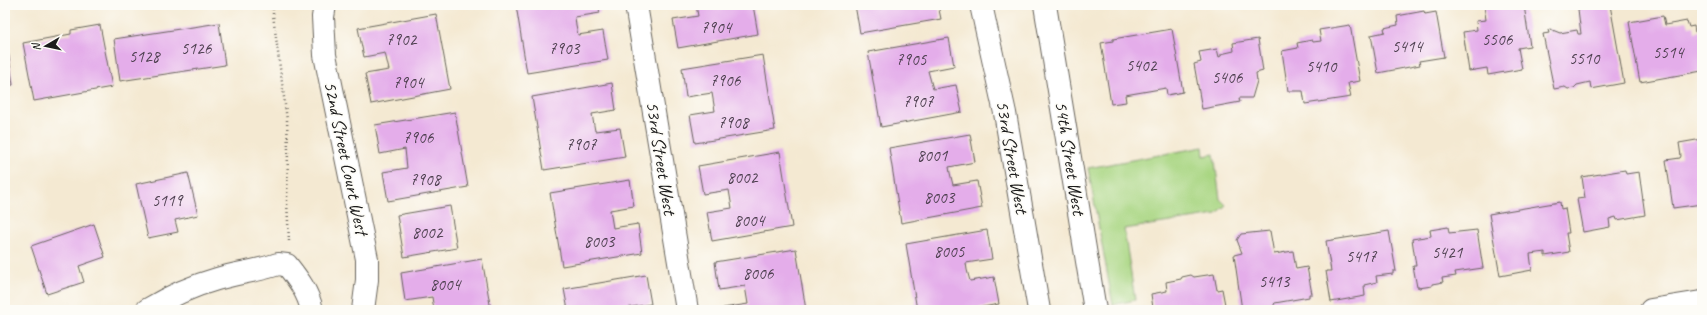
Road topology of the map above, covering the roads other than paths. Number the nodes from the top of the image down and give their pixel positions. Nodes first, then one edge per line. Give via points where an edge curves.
1 (325, 5) edge
2 (636, 5) edge
3 (981, 5) edge
4 (1045, 5) edge
5 (1701, 302) dead end
6 (147, 310) edge
7 (312, 310) edge
8 (363, 310) edge
9 (687, 310) edge
10 (1039, 310) edge
11 (1095, 310) edge
12 (1651, 310) edge

1 - 8 street, 52nd Street Court West via 325,55 367,259
2 - 9 street, 53rd Street West
3 - 10 street, 53rd Street West via 1005,113
4 - 11 street, 54th Street West
5 - 12 street
6 - 7 street via 170,295 192,286 278,264 287,265 292,270 306,290

